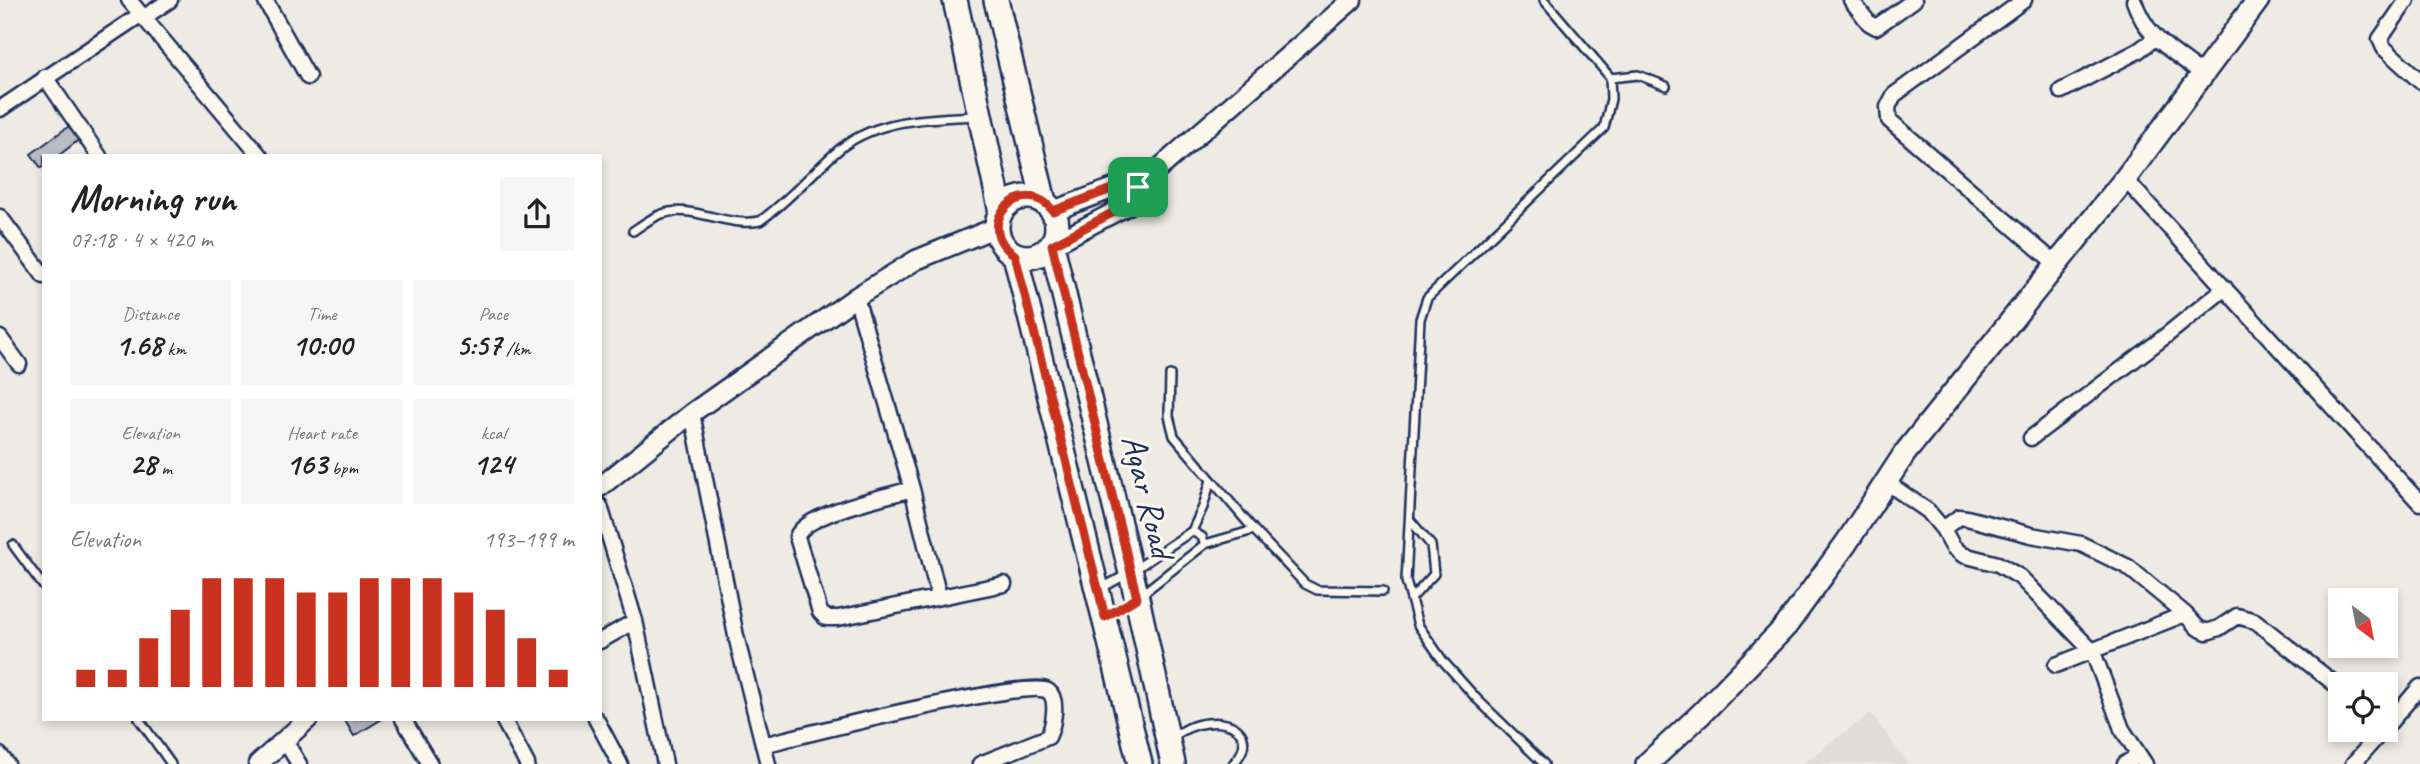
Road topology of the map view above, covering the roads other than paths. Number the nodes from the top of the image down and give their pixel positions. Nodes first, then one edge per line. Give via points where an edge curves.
1 (129, 0) edge
2 (170, 0) edge
3 (265, 0) edge
4 (955, 0) edge
5 (996, 0) edge
6 (1352, 0) edge
7 (1544, 0) edge
8 (1850, 0) edge
9 (1914, 0) edge
10 (2024, 0) edge
11 (2258, 0) edge
12 (2407, 0) edge
13 (2134, 1) edge
14 (141, 17) junction
15 (2154, 39) junction
16 (2203, 74) junction
17 (45, 77) junction
18 (309, 77) dead end
19 (1610, 78) junction
20 (2420, 81) edge
21 (1666, 86) dead end
22 (2061, 91) dead end
23 (0, 109) edge
24 (981, 116) junction
25 (98, 154) edge
26 (258, 154) edge
27 (2125, 179) junction
28 (1138, 187) junction
29 (1048, 207) junction
30 (0, 217) edge
31 (999, 219) junction
32 (633, 231) dead end
33 (1052, 245) junction
34 (1015, 255) junction
35 (2056, 264) junction
36 (42, 273) edge
37 (2225, 288) junction
38 (856, 297) junction
39 (0, 338) edge
40 (19, 364) dead end
41 (1170, 375) dead end
42 (692, 413) junction
43 (2031, 438) dead end
44 (1211, 480) junction
45 (1886, 482) junction
46 (602, 485) edge
47 (912, 489) junction
48 (2420, 503) edge
49 (602, 513) edge
50 (1409, 520) junction
51 (1943, 529) junction
52 (1254, 530) junction
53 (1192, 531) junction
54 (1205, 544) junction
55 (13, 545) dead end
56 (1131, 572) junction
57 (42, 584) edge
58 (1004, 584) dead end
59 (1098, 590) junction
60 (1383, 591) dead end
61 (939, 597) junction
62 (1137, 598) junction
63 (1411, 599) junction
64 (2185, 614) junction
65 (1105, 617) junction
66 (635, 621) junction
67 (602, 640) edge
68 (2093, 652) junction
69 (2056, 665) dead end
70 (2328, 679) edge
71 (2420, 687) edge
72 (2398, 713) edge
73 (140, 721) edge
74 (306, 721) edge
75 (404, 721) edge
76 (504, 721) edge
77 (597, 721) edge
78 (284, 739) junction
79 (1168, 741) junction
80 (2373, 742) edge
81 (763, 745) junction
82 (0, 755) edge
83 (2142, 760) edge
84 (2356, 763) edge
85 (7, 764) edge
86 (171, 764) edge
87 (258, 764) edge
88 (299, 764) edge
89 (430, 764) edge
90 (527, 764) edge
91 (620, 764) edge
92 (665, 764) edge
93 (768, 764) edge
94 (980, 764) edge
95 (1140, 764) edge
96 (1173, 764) edge
97 (1233, 764) edge
98 (1544, 764) edge
99 (1647, 764) edge
100 (2125, 764) edge

1 - 14 street
2 - 14 street
3 - 18 street
4 - 24 main road
5 - 29 main road, Agar Road
6 - 28 street
7 - 19 lane
8 - 9 street via 1876,27
10 - 35 street via 1894,95 1888,107 1889,120
11 - 16 main road
12 - 20 street via 2379,39
13 - 15 street
14 - 17 street
14 - 26 street
15 - 16 street
15 - 22 street
16 - 27 main road
17 - 23 street
17 - 25 street
19 - 21 lane via 1638,75
19 - 50 lane via 1604,128 1427,298 1420,319
24 - 31 main road
24 - 32 lane via 911,120 873,131 843,147 760,221 744,224 680,211 662,214
27 - 35 main road
27 - 37 street
28 - 29 street via 1122,185
28 - 33 street via 1129,204
29 - 31 main road via 1025,197 1016,199
29 - 33 main road, Agar Road via 1058,227
30 - 36 street
31 - 34 main road via 1000,241
31 - 38 street via 916,260
33 - 34 main road via 1035,257
33 - 56 main road, Agar Road
34 - 59 main road
35 - 45 main road
37 - 43 street
37 - 48 street
38 - 42 street
38 - 47 street
39 - 40 street
41 - 44 lane via 1169,416 1174,436
42 - 46 street
42 - 81 street via 736,636
44 - 52 lane
44 - 53 lane
45 - 51 street via 1928,511
45 - 99 main road via 1786,626
47 - 61 street
47 - 61 street via 817,518 797,537 816,603 826,618
49 - 66 street
50 - 63 lane via 1406,581
50 - 63 lane via 1431,545 1434,574
51 - 64 street via 1959,517 1967,517 2081,544 2128,567
51 - 68 street via 1963,555 1998,564 2020,577
52 - 54 lane
52 - 60 lane via 1310,588
53 - 54 lane
53 - 56 lane
54 - 62 lane
55 - 57 lane
56 - 59 lane
56 - 62 main road, Agar Road
58 - 61 street
59 - 65 main road
62 - 65 lane
62 - 79 main road, Agar Road
63 - 98 lane via 1418,625 1443,661
64 - 68 street
64 - 70 street via 2207,632 2237,616 2255,621
65 - 95 main road
66 - 67 street
66 - 92 street
68 - 69 street
68 - 83 street via 2122,729
71 - 72 street
73 - 86 lane
74 - 78 street
75 - 89 street
76 - 90 street
77 - 91 street
78 - 87 street
78 - 88 street
79 - 96 main road, Agar Road
79 - 97 lane via 1194,725 1222,722 1234,726 1244,746
80 - 84 street
81 - 93 street
81 - 94 street via 993,694 1047,689 1054,717 1048,737
82 - 85 street
83 - 100 street

